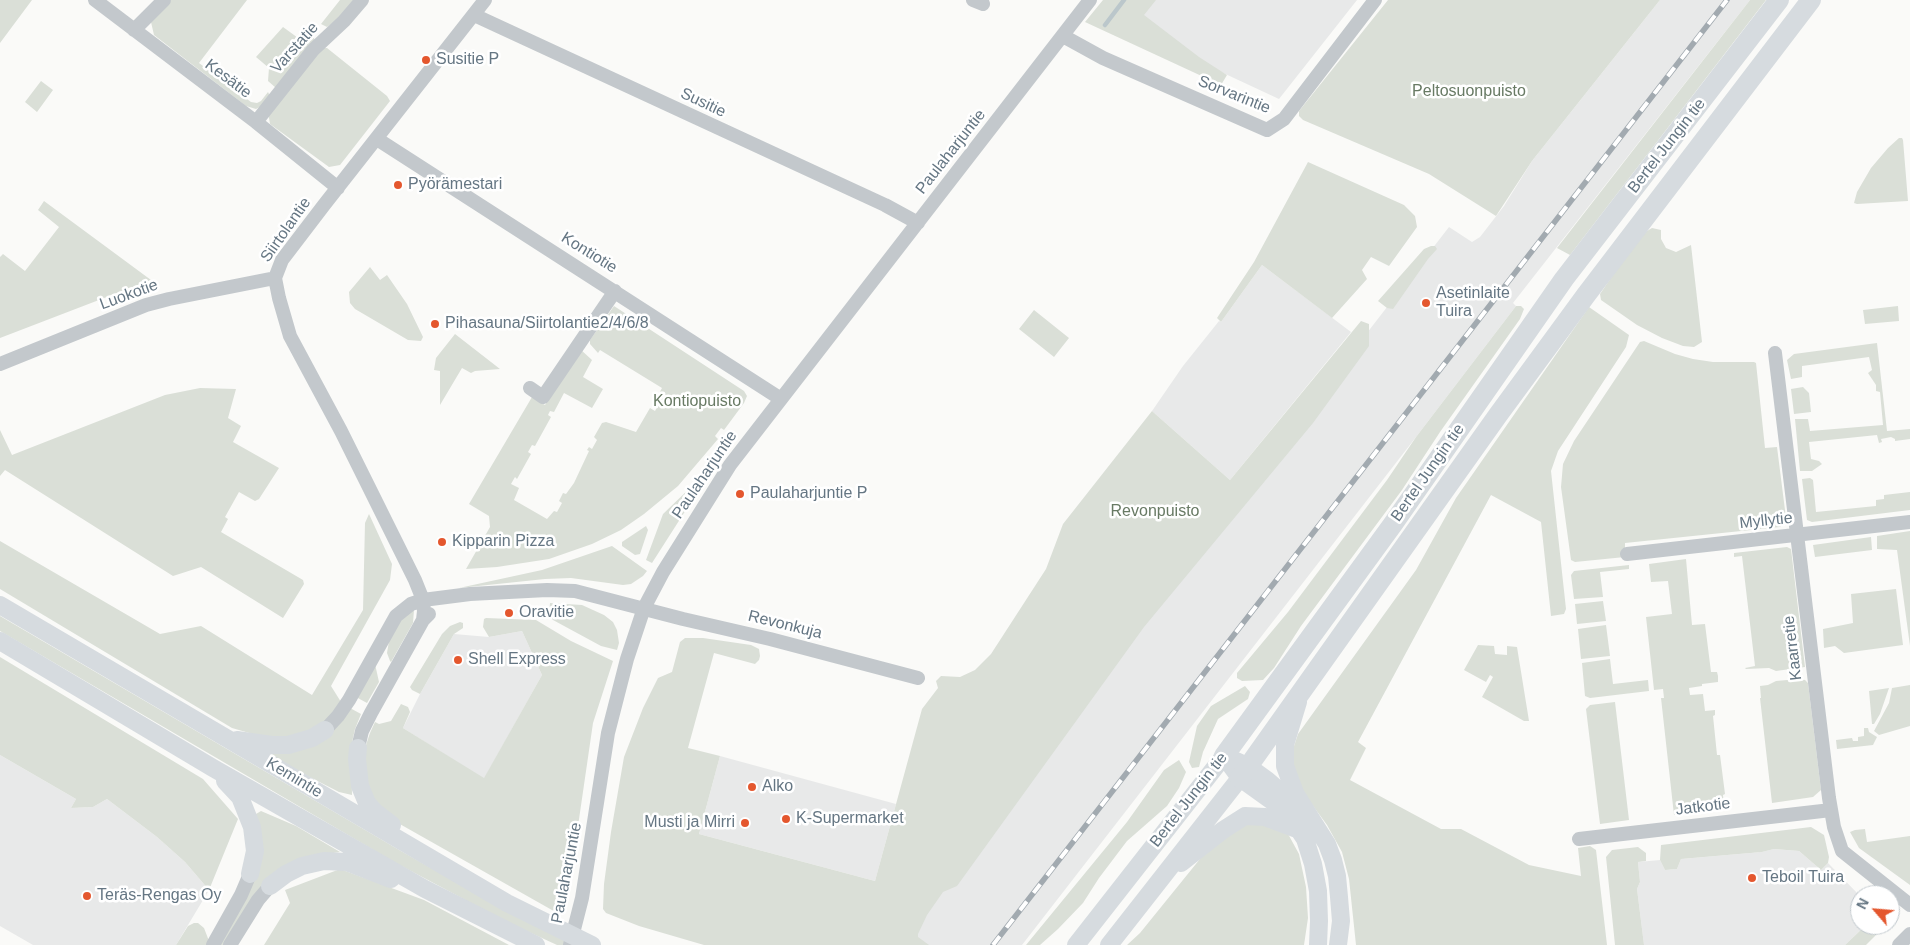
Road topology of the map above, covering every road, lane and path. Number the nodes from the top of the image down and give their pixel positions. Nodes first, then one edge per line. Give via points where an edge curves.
1 (95, 0) edge
2 (164, 0) edge
3 (362, 0) edge
4 (485, 0) edge
5 (1090, 0) edge
6 (1375, 0) edge
7 (1779, 0) edge
8 (1811, 0) edge
9 (474, 15) junction
10 (134, 30) junction
11 (1063, 36) junction
12 (256, 122) junction
13 (377, 139) junction
14 (338, 188) junction
15 (918, 223) junction
16 (275, 278) junction
17 (615, 291) junction
18 (1775, 353) dead end
19 (0, 364) edge
20 (530, 388) dead end
21 (781, 399) junction
22 (1910, 522) edge
23 (1798, 535) junction
24 (1627, 554) dead end
25 (415, 580) junction
26 (455, 597) junction
27 (423, 600) junction
28 (0, 604) edge
29 (644, 608) junction
30 (396, 616) junction
31 (423, 620) junction
32 (0, 641) edge
33 (918, 678) dead end
34 (1299, 696) junction
35 (325, 730) joint
36 (228, 738) junction
37 (358, 748) joint
38 (1224, 756) junction
39 (213, 768) junction
40 (1244, 772) junction
41 (1831, 810) junction
42 (1305, 825) junction
43 (1579, 839) dead end
44 (449, 870) junction
45 (250, 874) joint
46 (1158, 883) junction
47 (270, 886) joint
48 (425, 888) junction
49 (1910, 905) edge
50 (1319, 921) junction
51 (1341, 921) junction
52 (1910, 934) edge
53 (213, 945) edge
54 (230, 945) edge
55 (536, 945) edge
56 (570, 945) edge
57 (592, 945) edge
58 (1076, 945) edge
59 (1109, 945) edge
60 (1310, 945) edge
61 (1318, 945) edge
62 (1338, 945) edge
63 (1349, 945) edge
64 (1899, 945) edge

1 - 10 street, Kesätie
2 - 10 street
3 - 12 street, Varstatie via 313,50
4 - 9 street, Siirtolantie
5 - 11 street, Paulaharjuntie
6 - 11 street, Sorvarintie via 1284,119 1267,130 1103,58
7 - 38 highway, Bertel Jungin tie via 1564,279 1393,524
8 - 34 highway, Bertel Jungin tie via 1586,295
9 - 13 street, Siirtolantie
9 - 15 street, Susitie via 886,205
10 - 12 street, Kesätie
11 - 15 street, Paulaharjuntie
12 - 14 street, Kesätie
13 - 14 street, Siirtolantie
13 - 17 street, Kontiotie
14 - 16 street, Siirtolantie via 282,260
15 - 21 street, Paulaharjuntie
16 - 19 street, Luokotie via 146,305
16 - 25 street, Siirtolantie via 290,336
17 - 20 street via 544,397
17 - 21 street, Kontiotie
18 - 23 street, Kaarretie
21 - 29 street, Paulaharjuntie via 730,466
22 - 23 street, Myllytie
23 - 24 street, Myllytie
23 - 41 street, Kaarretie
25 - 27 street, Siirtolantie
25 - 30 street via 410,597
26 - 27 street
26 - 29 street via 575,591
26 - 31 street via 435,607
27 - 30 street via 411,604
27 - 31 street, Siirtolantie
28 - 36 main road, Kemintie
29 - 33 street, Revonkuja
29 - 56 street, Paulaharjuntie via 608,733 582,898
30 - 35 street via 348,700
31 - 37 street via 371,713
32 - 39 main road, Kemintie
34 - 40 highway, Bertel Jungin tie
34 - 42 main road via 1285,745 1285,766
35 - 36 main road via 312,738 288,745
36 - 44 main road, Kemintie
37 - 44 main road via 360,786 367,803
38 - 40 main road
38 - 58 main road, Bertel Jungin tie
39 - 45 main road via 240,797 252,827 255,851
39 - 48 main road, Kemintie
40 - 42 main road via 1286,795
40 - 46 main road, Bertel Jungin tie
41 - 43 street, Jatkotie
41 - 49 street, Kaarretie via 1842,851
42 - 46 main road via 1246,816 1223,830
42 - 50 main road via 1305,839 1315,874
42 - 51 main road via 1327,844 1333,860 1338,876
44 - 57 main road, Kemintie
45 - 53 street
46 - 59 main road, Bertel Jungin tie
47 - 48 main road via 302,866 324,861 347,862 399,882
47 - 54 street
48 - 55 main road, Kemintie
50 - 60 main road
50 - 61 main road
51 - 62 main road
51 - 63 main road
52 - 64 street

